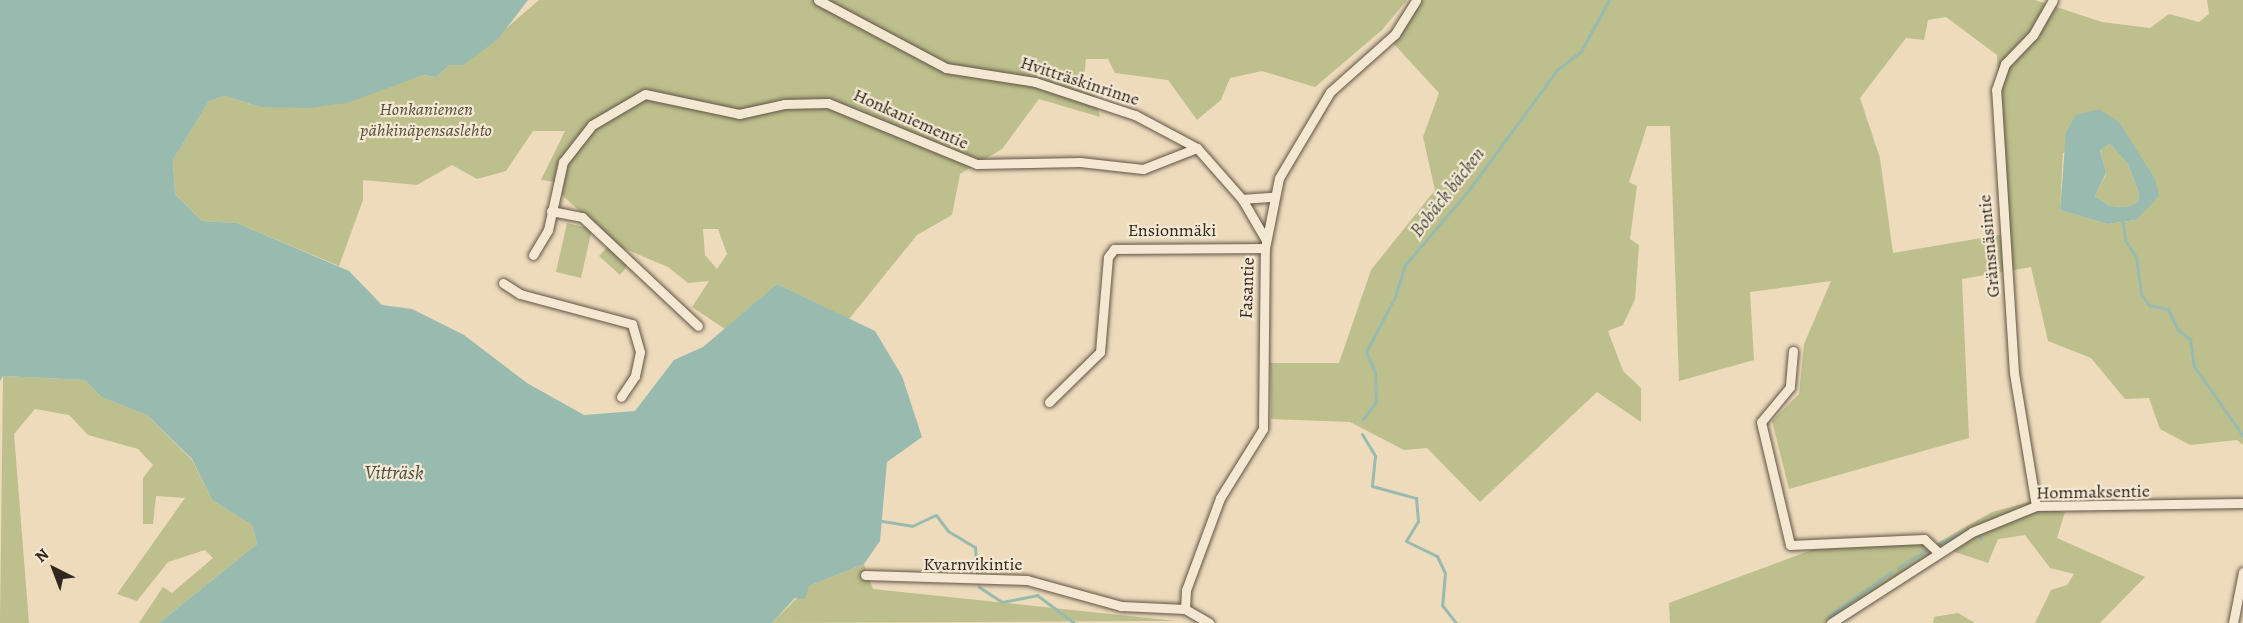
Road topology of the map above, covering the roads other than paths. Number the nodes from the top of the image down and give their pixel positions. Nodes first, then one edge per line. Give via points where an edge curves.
1 (818, 0) edge
2 (1416, 0) edge
3 (2053, 0) edge
4 (1197, 148) junction
5 (1272, 196) junction
6 (1242, 200) junction
7 (551, 211) junction
8 (1265, 244) junction
9 (533, 255) dead end
10 (503, 283) dead end
11 (698, 326) dead end
12 (1793, 351) dead end
13 (621, 397) dead end
14 (1049, 402) dead end
15 (2243, 503) edge
16 (2036, 506) junction
17 (1938, 552) junction
18 (2243, 572) edge
19 (866, 575) dead end
20 (1185, 609) junction
21 (1206, 622) edge
22 (1831, 623) edge
23 (2233, 623) edge

1 - 4 street, Hvitträskinrinne via 946,68 1035,82 1136,115
2 - 5 street, Fasantie via 1395,34 1321,105
3 - 16 street, Gränsnäsintie via 2033,34 2006,64 1996,90 2013,373
4 - 6 street
4 - 7 street, Honkaniementie via 1143,169 1080,162 977,164 828,103 784,104 740,114 645,94 609,112 578,143 563,162
5 - 6 street
5 - 8 street, Fasantie
6 - 8 street
7 - 9 street, Honkaniementie via 548,230
7 - 11 street via 582,217
8 - 14 street, Ensionmäki via 1114,249 1108,257 1100,352
8 - 20 street, Fasantie via 1263,429 1220,498 1186,590
10 - 13 street via 520,294 632,324 640,352 635,376
12 - 17 street via 1790,387 1761,422 1790,545 1924,538
15 - 16 street, Hommaksentie
16 - 17 street, Hommaksentie via 1976,530
17 - 22 street, Hommaksentie
18 - 23 street
19 - 20 street, Kvarnvikintie via 1027,580 1121,606
20 - 21 street

